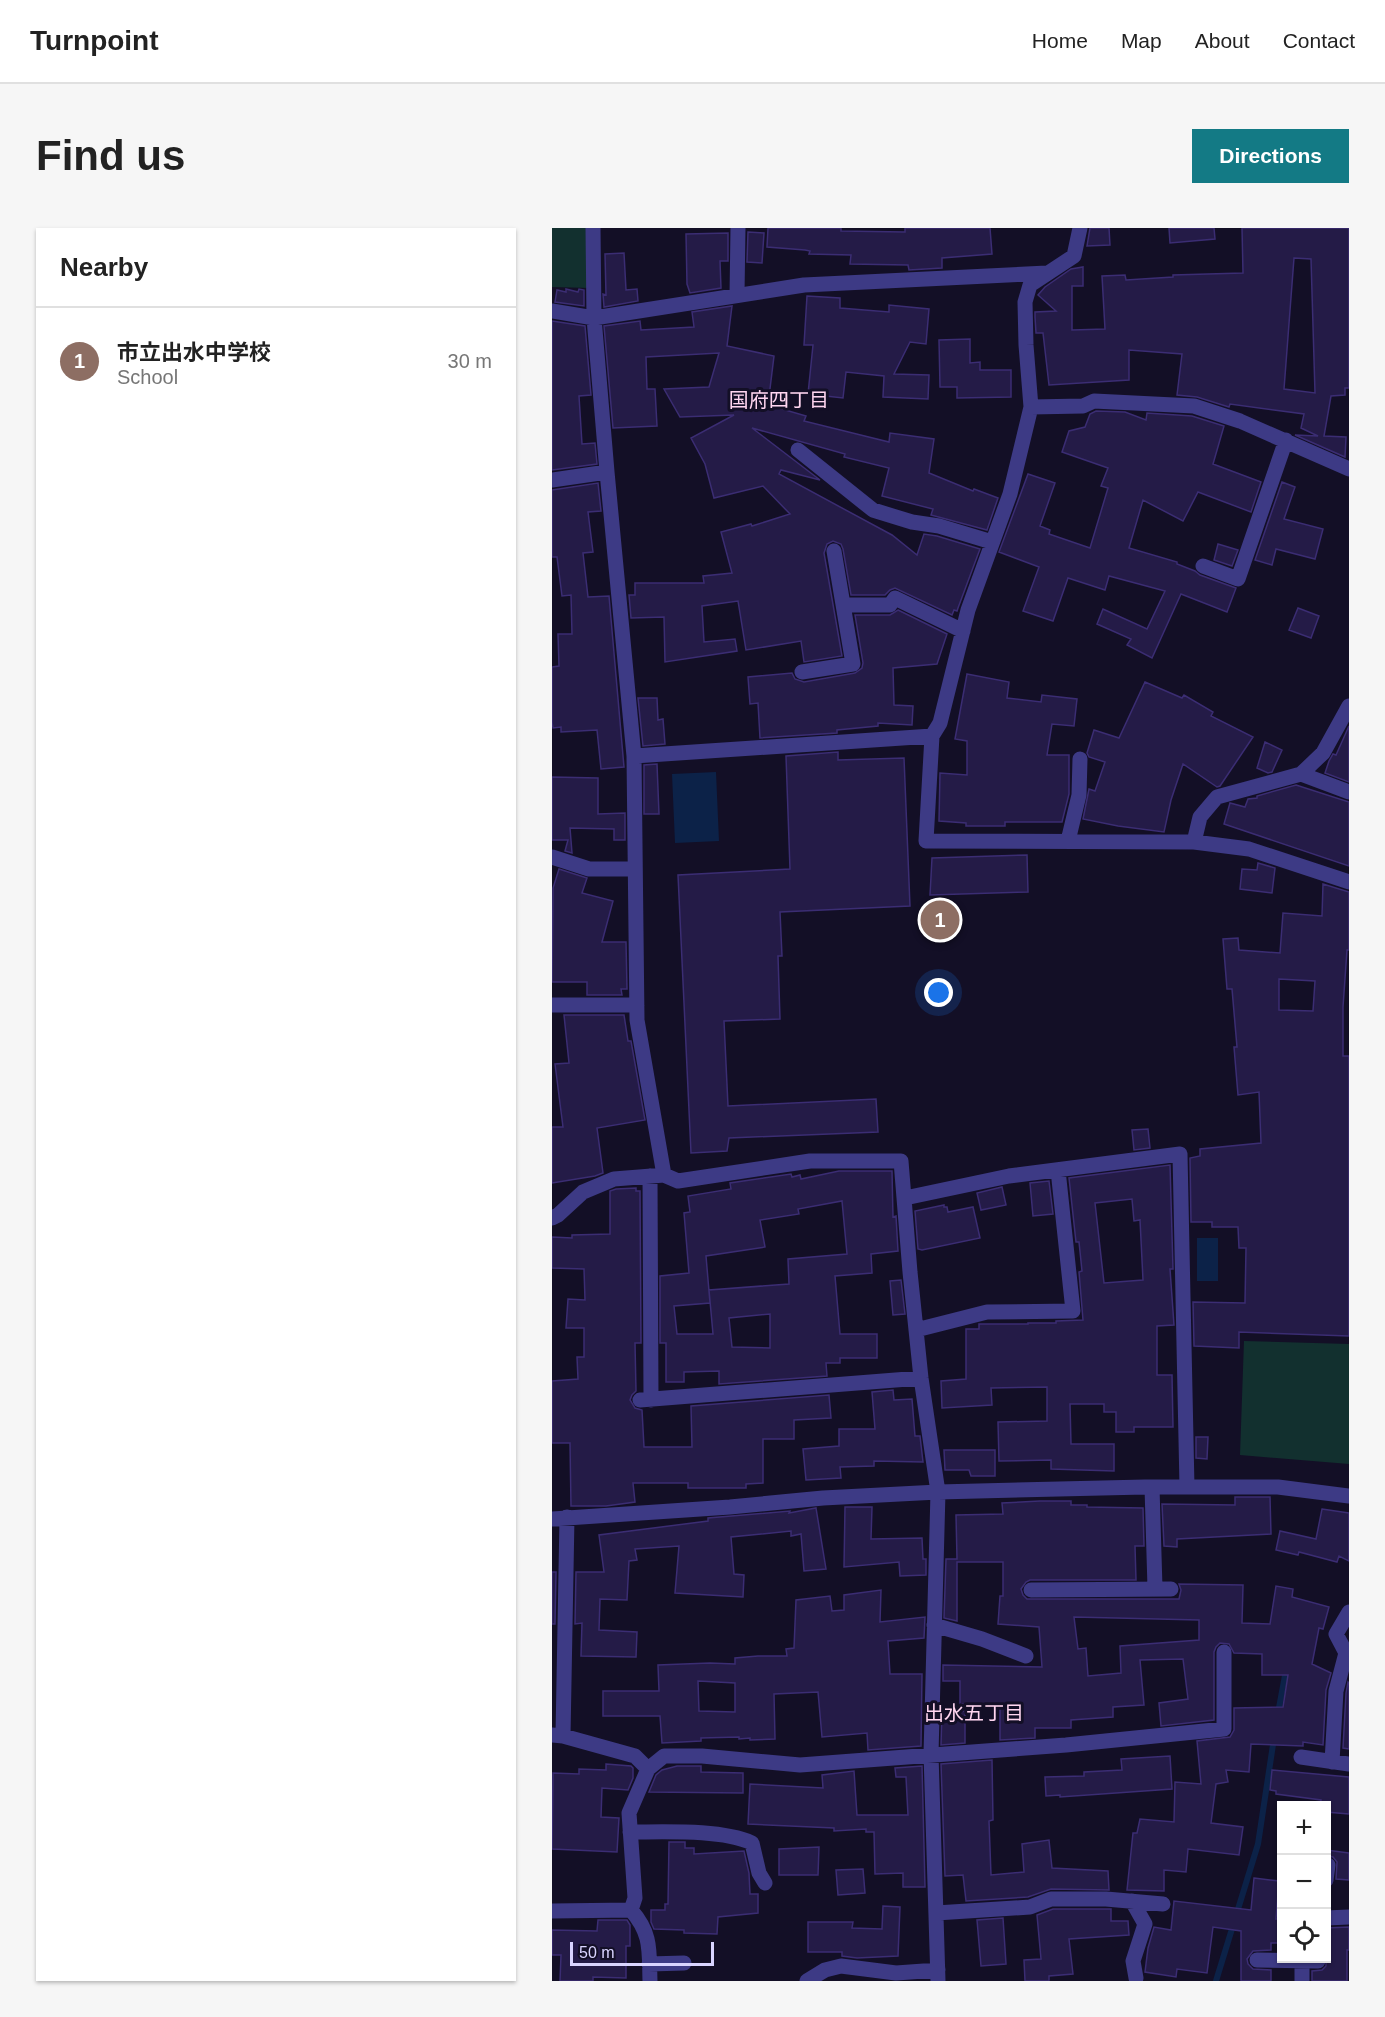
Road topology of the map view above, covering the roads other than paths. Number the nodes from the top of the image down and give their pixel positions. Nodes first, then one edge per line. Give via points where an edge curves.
1 (593, 228) edge
2 (738, 228) edge
3 (1080, 228) edge
4 (1047, 273) junction
5 (737, 295) junction
6 (552, 311) edge
7 (594, 318) junction
8 (1031, 407) junction
9 (1286, 440) junction
10 (798, 450) dead end
11 (1349, 469) edge
12 (607, 472) junction
13 (552, 480) edge
14 (992, 542) junction
15 (834, 551) dead end
16 (1203, 566) dead end
17 (843, 605) junction
18 (963, 631) junction
19 (802, 672) dead end
20 (1349, 706) edge
21 (932, 736) junction
22 (634, 756) junction
23 (1080, 759) dead end
24 (1301, 774) junction
25 (1349, 792) edge
26 (1068, 841) junction
27 (1194, 842) junction
28 (552, 857) edge
29 (635, 869) junction
30 (1349, 882) edge
31 (552, 1005) edge
32 (637, 1005) junction
33 (1058, 1170) junction
34 (657, 1176) junction
35 (905, 1198) junction
36 (552, 1218) edge
37 (916, 1330) junction
38 (921, 1378) junction
39 (1152, 1486) junction
40 (1187, 1487) junction
41 (938, 1492) junction
42 (1349, 1496) edge
43 (559, 1518) edge
44 (1155, 1588) junction
45 (1172, 1589) dead end
46 (1031, 1590) dead end
47 (1349, 1612) edge
48 (934, 1625) junction
49 (558, 1646) edge
50 (1224, 1652) dead end
51 (1026, 1656) dead end
52 (558, 1736) edge
53 (931, 1754) junction
54 (1301, 1757) dead end
55 (1332, 1762) junction
56 (1349, 1764) edge
57 (648, 1769) junction
58 (630, 1832) junction
59 (765, 1883) dead end
60 (1132, 1901) junction
61 (1163, 1904) dead end
62 (631, 1910) junction
63 (552, 1911) edge
64 (936, 1913) junction
65 (1349, 1917) edge
66 (1331, 1918) edge
67 (1257, 1960) dead end
68 (1277, 1960) edge
69 (684, 1963) dead end
70 (1302, 1963) edge
71 (649, 1964) junction
72 (938, 1976) edge
73 (1136, 1978) dead end
74 (650, 1981) edge
75 (807, 1981) edge
76 (1302, 1981) edge

1 - 7 street
2 - 5 street
3 - 4 street via 1074,256
4 - 5 street via 804,285
4 - 8 street via 1030,285 1025,302
5 - 7 street
6 - 7 street
7 - 12 street
8 - 9 street via 1083,406 1094,401 1194,406
8 - 14 street via 1010,494
9 - 11 street
9 - 16 street via 1238,579
10 - 14 street via 873,510
12 - 13 street
12 - 22 street
14 - 18 street
15 - 17 street
17 - 18 street via 890,605 895,598
17 - 19 street via 853,664
18 - 21 street via 940,723
20 - 24 street via 1323,753
21 - 22 street
21 - 26 street via 926,841
22 - 29 street
23 - 26 street via 1079,795
24 - 25 street
24 - 27 street via 1217,797 1200,817
26 - 27 street
27 - 30 street via 1249,849
28 - 29 street via 589,869
29 - 32 street
31 - 32 street
32 - 34 street
33 - 35 street
33 - 37 street via 1073,1311 987,1312
33 - 40 street via 1180,1155
34 - 35 street via 678,1182 810,1161 902,1161
34 - 36 street via 614,1179 583,1192
34 - 38 street via 646,1400
35 - 37 street
37 - 38 street
38 - 41 street
39 - 40 street
39 - 41 street
39 - 44 street
40 - 42 street via 1278,1487
41 - 43 street
41 - 48 street
43 - 49 street
44 - 45 street
44 - 46 street
47 - 55 street via 1336,1634 1346,1653 1336,1691
48 - 51 street
48 - 53 street
49 - 52 street
50 - 53 street via 1224,1729
52 - 57 street via 635,1756
53 - 57 street via 800,1766 664,1756
53 - 64 street
54 - 55 street
55 - 56 street
57 - 58 street via 629,1812
58 - 59 street via 739,1837 752,1843
58 - 62 street via 635,1898
60 - 61 street
60 - 64 street via 1052,1899 1030,1907
60 - 73 street via 1145,1924 1133,1961
62 - 63 street
62 - 71 street via 647,1935
64 - 72 street
65 - 66 street
67 - 68 street
69 - 71 street
70 - 76 street
71 - 74 street
72 - 75 street via 840,1966

